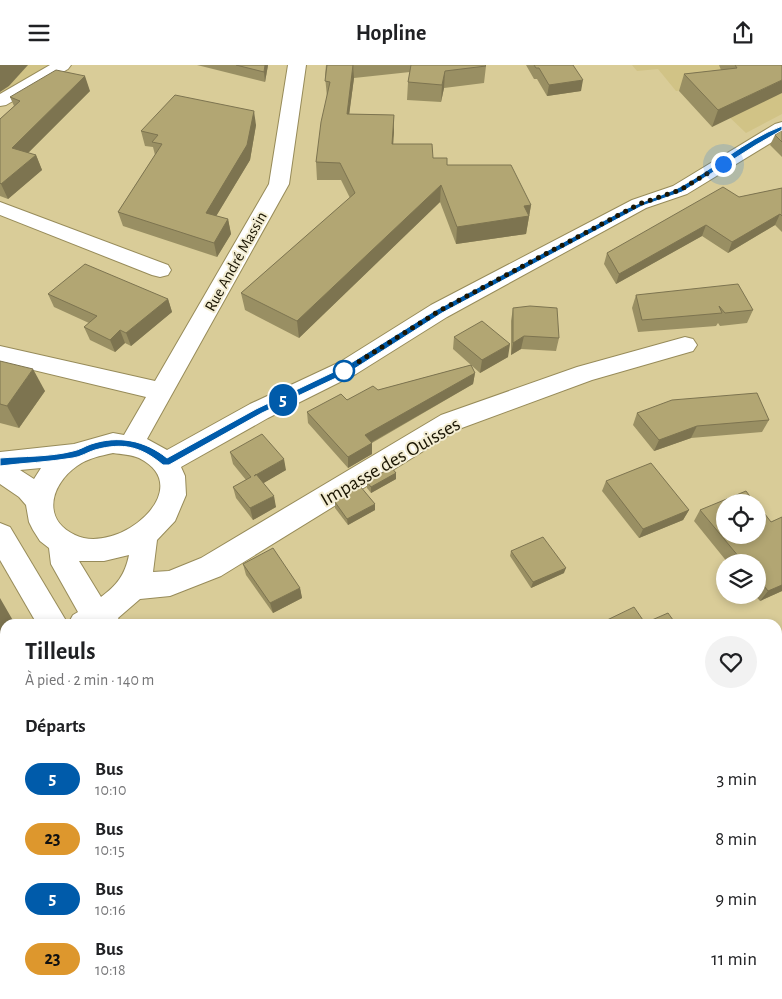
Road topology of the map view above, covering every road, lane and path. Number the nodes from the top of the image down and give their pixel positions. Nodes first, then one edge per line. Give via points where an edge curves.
1 (62, 65) edge
2 (296, 65) edge
3 (0, 101) edge
4 (782, 128) edge
5 (0, 208) edge
6 (160, 270) dead end
7 (685, 345) dead end
8 (0, 354) edge
9 (161, 391) junction
10 (132, 443) junction
11 (74, 455) junction
12 (0, 462) edge
13 (166, 463) junction
14 (0, 470) edge
15 (39, 501) junction
16 (0, 535) edge
17 (143, 536) junction
18 (62, 543) junction
19 (133, 587) junction
20 (50, 619) edge
21 (95, 619) edge
22 (98, 619) edge

1 - 3 street
2 - 9 street, Rue André Massin via 279,184
4 - 13 street via 680,190 631,209 439,311 348,369 259,411
5 - 6 street
7 - 19 street, Impasse des Ouisses via 585,373 450,422 212,567 170,583
8 - 9 street
9 - 10 street, Rue André Massin
10 - 11 street via 100,445
10 - 13 street via 151,450
11 - 12 street
11 - 15 street via 50,475
13 - 17 street via 173,480 172,499 166,513
14 - 15 street via 28,489
15 - 18 street via 39,514 44,525
16 - 20 street
17 - 18 street via 110,549 76,549
17 - 19 street via 144,555
18 - 21 street via 64,565
19 - 22 street

